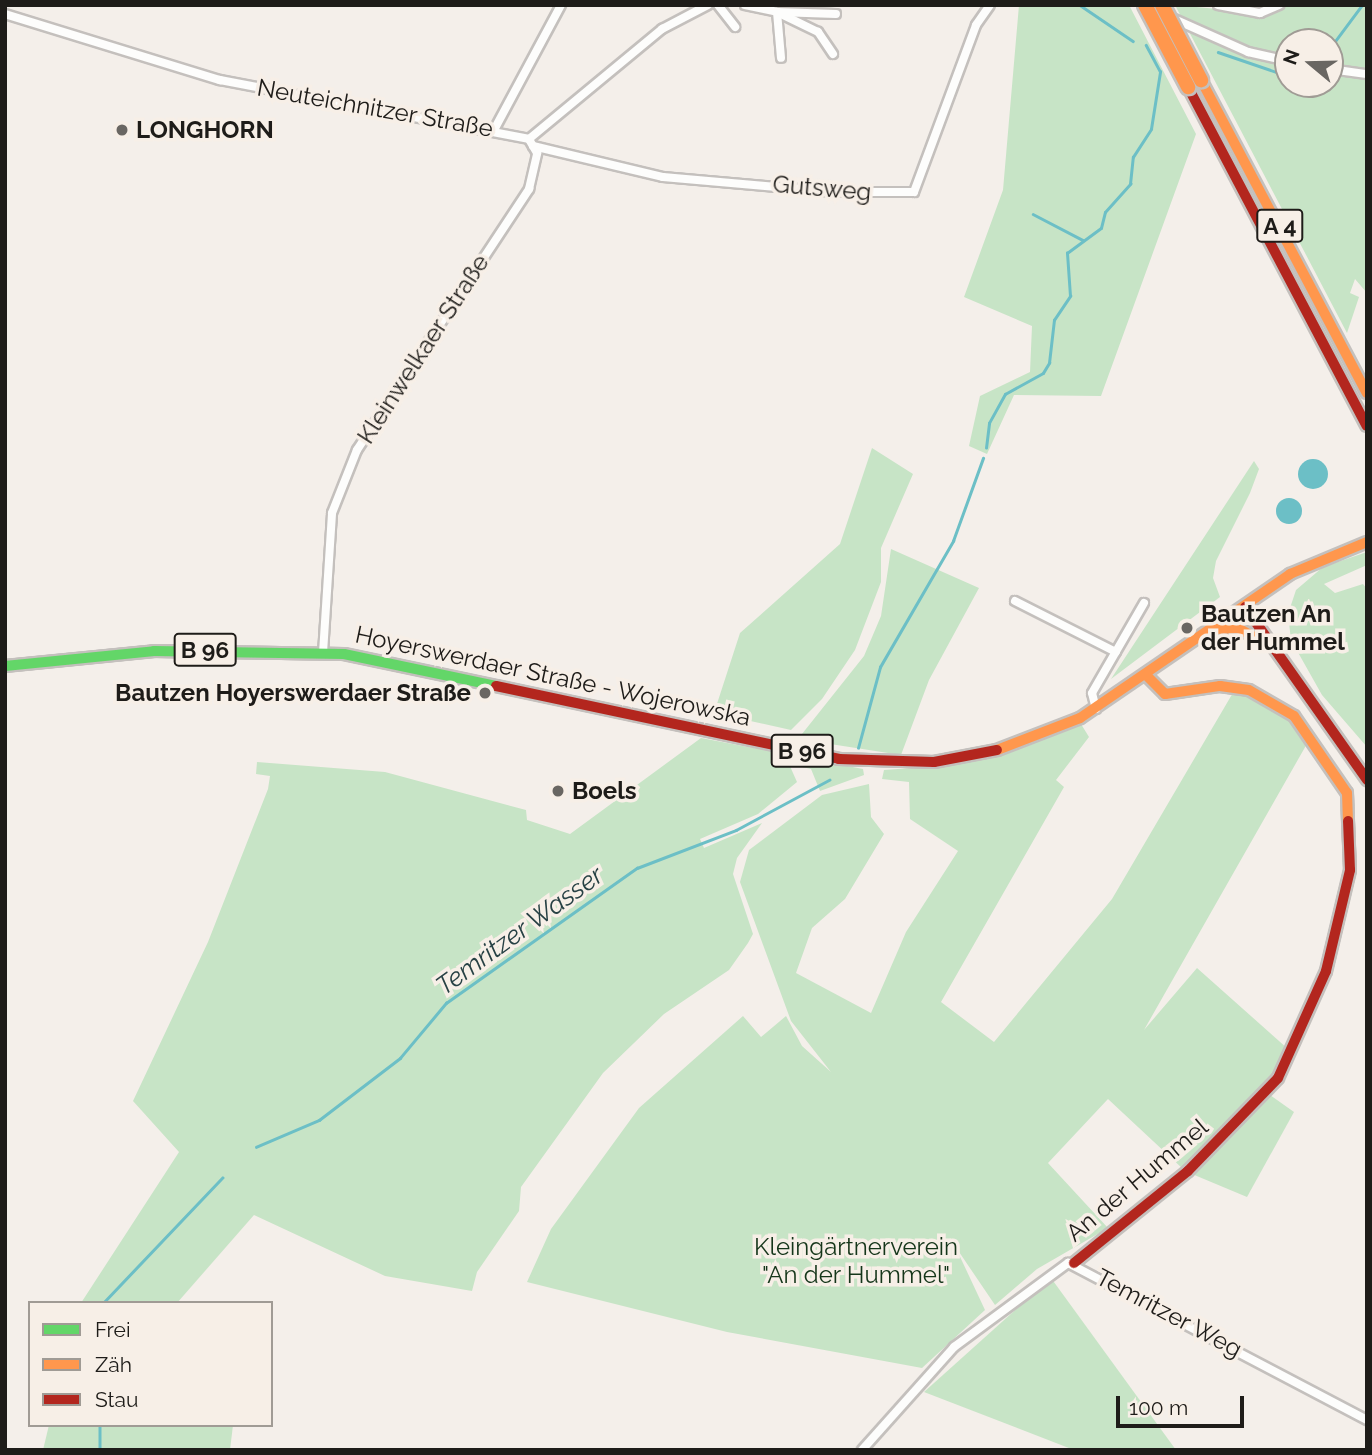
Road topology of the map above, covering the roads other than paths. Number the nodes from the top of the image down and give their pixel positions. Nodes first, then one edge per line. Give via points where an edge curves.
1 (561, 5) edge
2 (708, 5) edge
3 (718, 5) edge
4 (745, 5) edge
5 (990, 5) edge
6 (1144, 5) edge
7 (1163, 5) edge
8 (1218, 5) edge
9 (1279, 5) edge
10 (777, 12) junction
11 (5, 14) edge
12 (836, 14) dead end
13 (822, 16) junction
14 (736, 27) dead end
15 (818, 32) junction
16 (833, 54) dead end
17 (781, 58) dead end
18 (1274, 58) edge
19 (1344, 70) edge
20 (1364, 73) edge
21 (494, 130) junction
22 (531, 143) junction
23 (1367, 393) edge
24 (1367, 426) edge
25 (1367, 542) edge
26 (1015, 601) dead end
27 (1144, 603) dead end
28 (1245, 607) junction
29 (1213, 629) junction
30 (1273, 649) junction
31 (1116, 652) junction
32 (323, 653) junction
33 (5, 666) edge
34 (1146, 675) junction
35 (1096, 709) junction
36 (1338, 745) junction
37 (1367, 772) edge
38 (1367, 780) edge
39 (1074, 1263) junction
40 (1367, 1420) edge
41 (862, 1450) edge

1 - 21 street
2 - 22 street via 662,29
3 - 14 street
4 - 10 street
5 - 22 street, Gutsweg via 972,36 914,192 833,192 663,177
6 - 18 street via 1248,51
6 - 24 main road, A 4, bridge
7 - 23 main road, A 4, bridge
8 - 9 street via 1260,13
10 - 13 street
10 - 15 street
10 - 17 street
11 - 21 street, Neuteichnitzer Straße via 219,80
12 - 13 street
13 - 15 street
15 - 16 street
19 - 20 street
21 - 22 street, Neuteichnitzer Straße
22 - 32 street, Kleinwelkaer Straße via 529,189 357,450 332,513
25 - 28 main road, Hoyerswerdaer Straße - Wojerowska / B 96 via 1318,558
26 - 31 street
27 - 31 street
28 - 29 main road, Hoyerswerdaer Straße - Wojerowska / B 96
28 - 30 main road
29 - 30 main road via 1246,630
29 - 34 main road, Hoyerswerdaer Straße - Wojerowska / B 96
30 - 36 main road
31 - 35 street via 1092,693
32 - 33 main road, Hoyerswerdaer Straße - Wojerowska / B 96 via 154,652
32 - 35 main road, Hoyerswerdaer Straße - Wojerowska / B 96 via 872,762 934,762 1007,748
34 - 35 main road, Hoyerswerdaer Straße - Wojerowska / B 96
34 - 39 main road, An der Hummel via 1165,694 1220,686 1249,690 1294,716 1347,793 1350,870 1326,971 1278,1078 1188,1171
36 - 37 main road
36 - 38 main road
39 - 40 street, Temritzer Weg
39 - 41 street, Temritzer Weg via 1031,1286 941,1361

